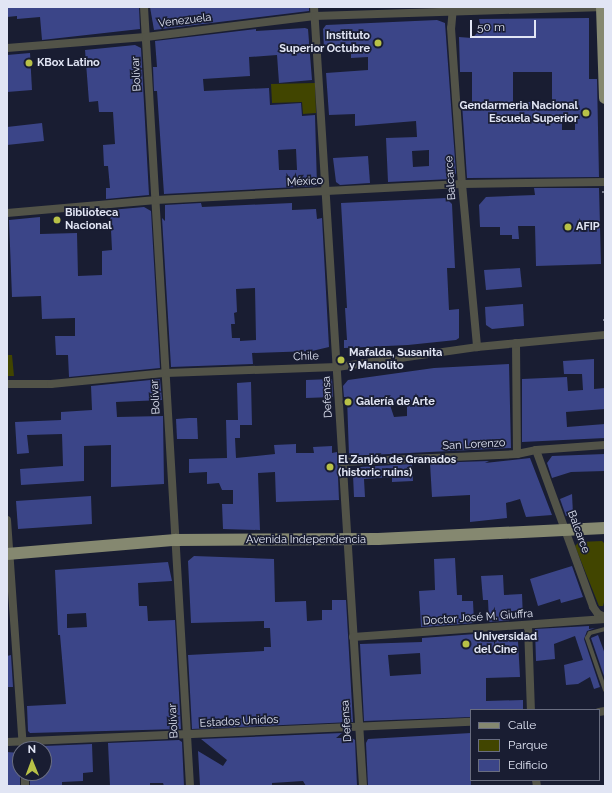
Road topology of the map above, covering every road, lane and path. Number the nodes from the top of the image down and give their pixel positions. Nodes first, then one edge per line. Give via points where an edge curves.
1 (144, 7) edge
2 (314, 7) edge
3 (603, 7) edge
4 (453, 9) edge
5 (402, 10) edge
6 (315, 16) junction
7 (146, 37) junction
8 (7, 48) edge
9 (605, 98) edge
10 (605, 182) edge
11 (462, 184) junction
12 (327, 192) junction
13 (602, 192) dead end
14 (605, 192) edge
15 (156, 200) junction
16 (7, 213) edge
17 (605, 335) edge
18 (516, 343) junction
19 (477, 347) junction
20 (337, 367) junction
21 (166, 374) junction
22 (7, 384) edge
23 (605, 445) edge
24 (536, 450) junction
25 (517, 454) junction
26 (343, 462) junction
27 (7, 520) edge
28 (605, 528) edge
29 (565, 530) junction
30 (175, 540) junction
31 (347, 540) junction
32 (8, 554) edge
33 (605, 618) edge
34 (528, 626) junction
35 (605, 628) edge
36 (353, 637) junction
37 (605, 690) edge
38 (532, 709) edge
39 (470, 722) edge
40 (358, 728) junction
41 (186, 735) junction
42 (23, 741) edge
43 (52, 743) edge
44 (190, 786) edge
45 (363, 786) edge

1 - 7 street, Bolívar
2 - 6 street, Defensa
3 - 4 street, Venezuela
3 - 9 main road
4 - 5 street, Venezuela
4 - 11 street, Balcarce via 451,28
5 - 6 street, Venezuela
6 - 7 street, Venezuela
6 - 12 street, Defensa
7 - 8 street, Venezuela
7 - 15 street, Bolívar
10 - 11 street, México
11 - 12 street, México
11 - 19 street, Balcarce
12 - 15 street, México
12 - 20 street, Defensa
13 - 14 path
15 - 16 street, México
15 - 21 street, Bolívar
17 - 18 street, Chile
18 - 19 street, Chile
18 - 25 street
19 - 20 street, Chile
20 - 21 street, Chile
20 - 26 street, Defensa
21 - 22 street, Chile via 51,384
21 - 30 street, Bolívar
23 - 24 street, San Lorenzo
24 - 25 street, San Lorenzo
24 - 29 street, Balcarce
25 - 26 street, San Lorenzo
26 - 31 street, Defensa
27 - 32 street
28 - 29 main road, Avenida Independencia
29 - 31 main road, Avenida Independencia
29 - 33 street, Balcarce via 593,607
30 - 31 main road, Avenida Independencia
30 - 32 main road, Avenida Independencia
30 - 41 street, Bolívar
31 - 36 street, Defensa
32 - 42 street
33 - 34 street, Doctor José M. Giuffra
34 - 36 street, Doctor José M. Giuffra
34 - 38 street
35 - 37 lane via 590,633 587,638
36 - 40 street, Defensa
39 - 40 street, Estados Unidos
40 - 41 street, Estados Unidos
40 - 45 street, Defensa
41 - 43 street, Estados Unidos
41 - 44 street, Bolívar

